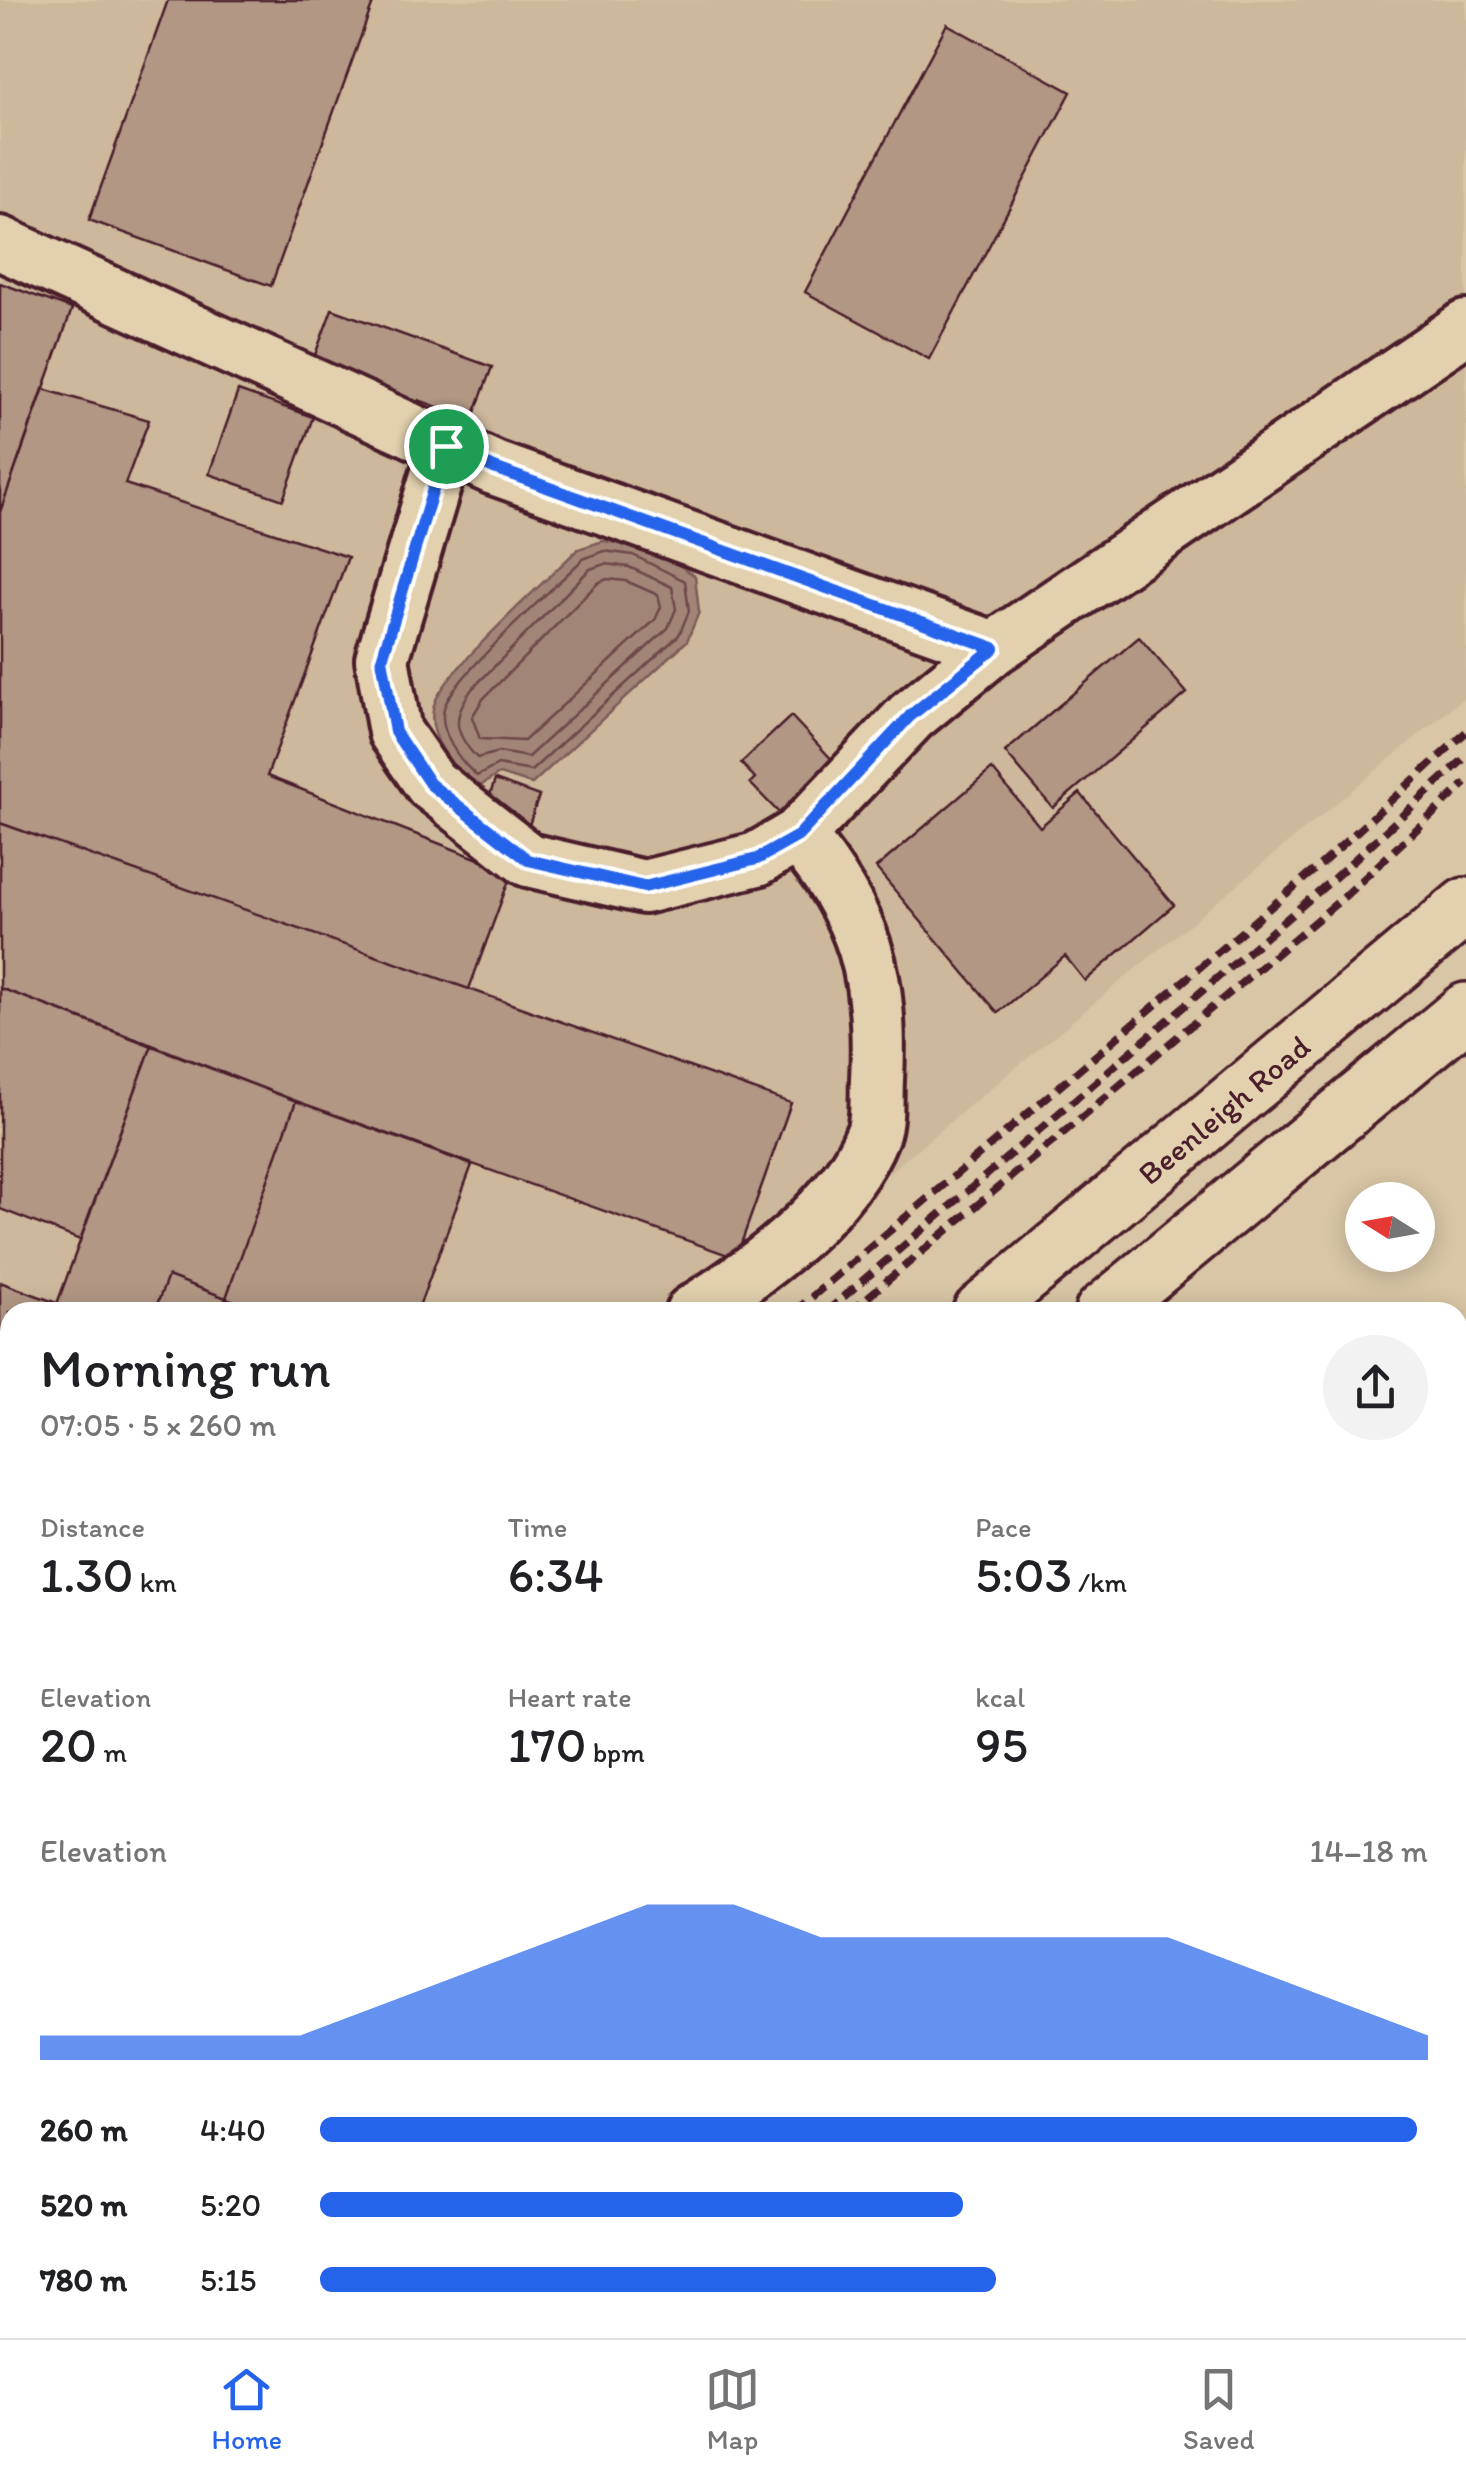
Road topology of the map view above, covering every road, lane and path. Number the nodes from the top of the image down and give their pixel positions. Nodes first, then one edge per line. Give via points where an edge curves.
1 (0, 243) edge
2 (1466, 326) edge
3 (446, 446) junction
4 (994, 648) junction
5 (798, 836) junction
6 (1466, 906) edge
7 (1466, 1011) edge
8 (708, 1302) edge
9 (993, 1302) edge
10 (1115, 1302) edge

1 - 3 street
2 - 4 street
3 - 4 street
3 - 5 street via 382,659 395,732 430,784 528,860 644,887 757,859
4 - 5 street via 910,716
5 - 8 street via 828,870 871,956 879,1032 874,1130 847,1179 769,1263
6 - 9 main road, Beenleigh Road
7 - 10 main road

